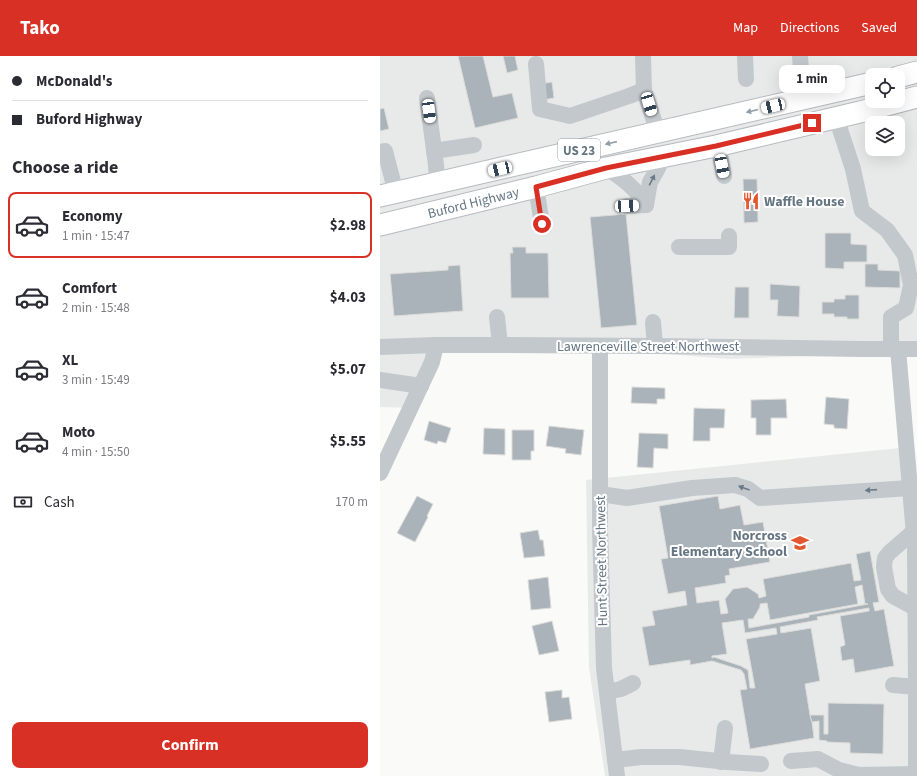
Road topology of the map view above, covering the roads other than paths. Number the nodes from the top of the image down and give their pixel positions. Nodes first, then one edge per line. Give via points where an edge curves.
1 (643, 56) edge
2 (745, 56) edge
3 (800, 56) edge
4 (536, 64) dead end
5 (917, 72) edge
6 (905, 75) edge
7 (746, 79) dead end
8 (865, 85) edge
9 (644, 90) junction
10 (917, 97) edge
11 (427, 98) dead end
12 (804, 99) junction
13 (836, 117) junction
14 (658, 132) junction
15 (634, 138) junction
16 (474, 145) dead end
17 (716, 146) junction
18 (434, 151) junction
19 (380, 152) edge
20 (664, 156) junction
21 (640, 161) junction
22 (606, 168) junction
23 (724, 176) dead end
24 (437, 183) junction
25 (536, 187) junction
26 (388, 194) edge
27 (646, 205) junction
28 (627, 206) dead end
29 (542, 224) dead end
30 (380, 225) edge
31 (729, 236) dead end
32 (679, 247) dead end
33 (497, 317) dead end
34 (654, 322) dead end
35 (436, 345) junction
36 (500, 345) junction
37 (600, 346) junction
38 (655, 346) junction
39 (380, 347) edge
40 (917, 348) edge
41 (895, 349) junction
42 (380, 380) edge
43 (421, 386) junction
44 (380, 473) edge
45 (910, 488) junction
46 (600, 494) junction
47 (915, 542) edge
48 (916, 608) junction
49 (633, 684) dead end
50 (893, 685) dead end
51 (916, 687) edge
52 (607, 692) junction
53 (725, 728) dead end
54 (791, 761) dead end
55 (721, 762) junction
56 (761, 764) dead end
57 (616, 768) edge
58 (827, 770) edge
59 (916, 775) edge

1 - 9 street
2 - 7 street
3 - 12 street
4 - 9 street via 540,109 570,116
5 - 6 main road
8 - 12 main road, Buford Highway / US 23
9 - 14 street
10 - 13 main road, Buford Highway / US 23
11 - 18 street
12 -> 14 main road, Buford Highway / US 23
13 - 17 main road, Buford Highway / US 23
13 - 41 street via 853,169 862,211 887,230 905,255 911,284 906,308 891,317
14 - 15 main road, Buford Highway / US 23
15 - 21 main road
15 -> 24 main road, Buford Highway / US 23
16 - 18 street
17 - 20 main road, Buford Highway / US 23
17 - 23 street
18 - 24 street
19 - 26 street via 384,151
20 - 21 main road, Buford Highway / US 23
27 -> 20 street via 650,182
21 - 22 main road, Buford Highway / US 23
22 - 25 main road, Buford Highway / US 23
22 - 27 street via 621,177 642,197
24 - 26 main road, Buford Highway / US 23
25 - 29 street
25 - 30 main road, Buford Highway / US 23
27 - 28 street
31 - 32 street via 728,248
33 - 36 street
34 - 38 street
35 - 36 street, Lawrenceville Street Northwest
35 - 39 street, Lawrenceville Street Northwest
35 - 43 street via 432,362
36 - 37 street, Lawrenceville Street Northwest
37 - 38 street, Lawrenceville Street Northwest
37 - 46 street, Hunt Street Northwest
38 - 41 street, Lawrenceville Street Northwest
40 - 41 street, Lawrenceville Street Northwest
41 - 45 street
42 - 43 street
43 - 44 street
45 -> 46 street via 760,498 748,489 735,485 692,488 627,498
45 - 47 street
46 - 52 street, Hunt Street Northwest via 604,668
47 - 48 street
47 - 48 street via 890,552 884,567 892,596
48 - 51 street
49 - 52 street
50 - 51 street
51 - 59 street
52 - 57 street, Hunt Street Northwest
53 - 55 street
54 - 58 street via 818,759
55 - 56 street
55 - 57 street via 680,757 641,757
58 - 59 street via 859,775

